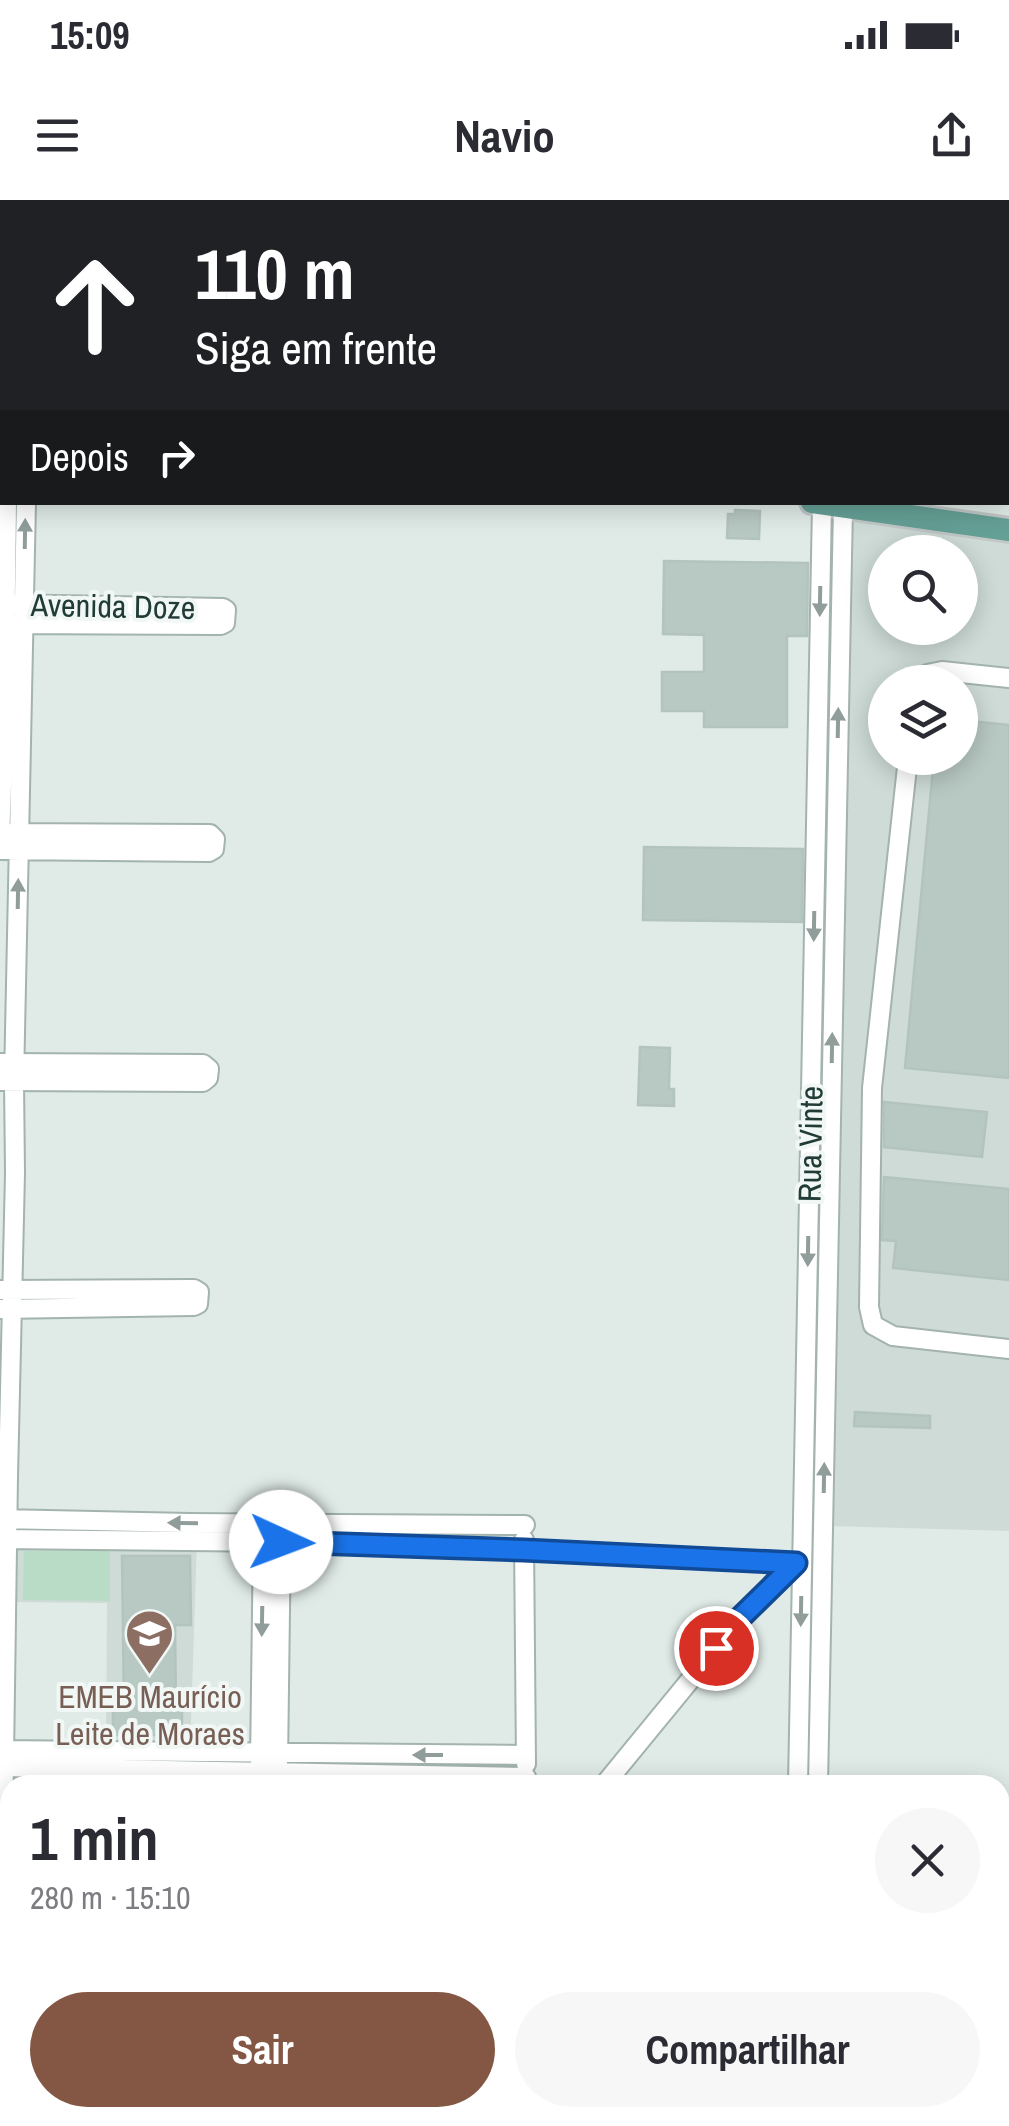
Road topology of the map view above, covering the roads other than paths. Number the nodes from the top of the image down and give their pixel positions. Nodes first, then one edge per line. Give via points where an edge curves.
1 (7, 505) edge
2 (26, 505) edge
3 (826, 505) edge
4 (826, 505) edge
5 (833, 505) edge
6 (1009, 530) edge
7 (10, 614) edge
8 (156, 616) dead end
9 (978, 675) edge
10 (1009, 678) edge
11 (906, 775) edge
12 (6, 840) edge
13 (7, 1072) edge
14 (97, 1072) junction
15 (6, 1300) edge
16 (1009, 1349) edge
17 (4, 1519) edge
18 (525, 1525) junction
19 (272, 1532) junction
20 (4, 1538) edge
21 (524, 1550) junction
22 (560, 1553) junction
23 (799, 1563) junction
24 (269, 1754) junction
25 (525, 1756) junction
26 (2, 1759) edge
27 (216, 1775) edge
28 (269, 1775) edge
29 (526, 1775) edge
30 (612, 1775) edge
31 (798, 1775) edge
32 (818, 1775) edge
33 (0, 1994) edge
34 (0, 2041) edge

1 - 7 street
7 -> 2 street
3 -> 23 street, Rua Vinte
32 -> 4 street, Rua Vinte
5 - 6 main road
7 - 8 street, Avenida Doze
7 - 12 street via 14,677
9 - 10 street
11 - 16 street via 872,1088 868,1307 874,1325 893,1336
12 - 12 street via 209,852 215,839 210,834
13 -> 12 street
13 - 14 street
13 - 15 street via 16,1173
14 - 14 street via 203,1082 209,1069 203,1064
15 - 15 street via 194,1306 200,1298 194,1288
15 - 17 street
19 -> 17 street
17 - 20 street
18 - 19 street
18 - 21 street
18 - 22 street
19 - 20 street
19 - 21 street
19 - 24 street
20 - 26 street
21 - 22 street
21 - 25 street
22 - 23 street
23 - 30 street via 740,1618
23 -> 31 street, Rua Vinte
25 -> 24 street
24 - 26 street
24 - 28 street
25 - 29 street
26 - 27 street
33 - 34 street

